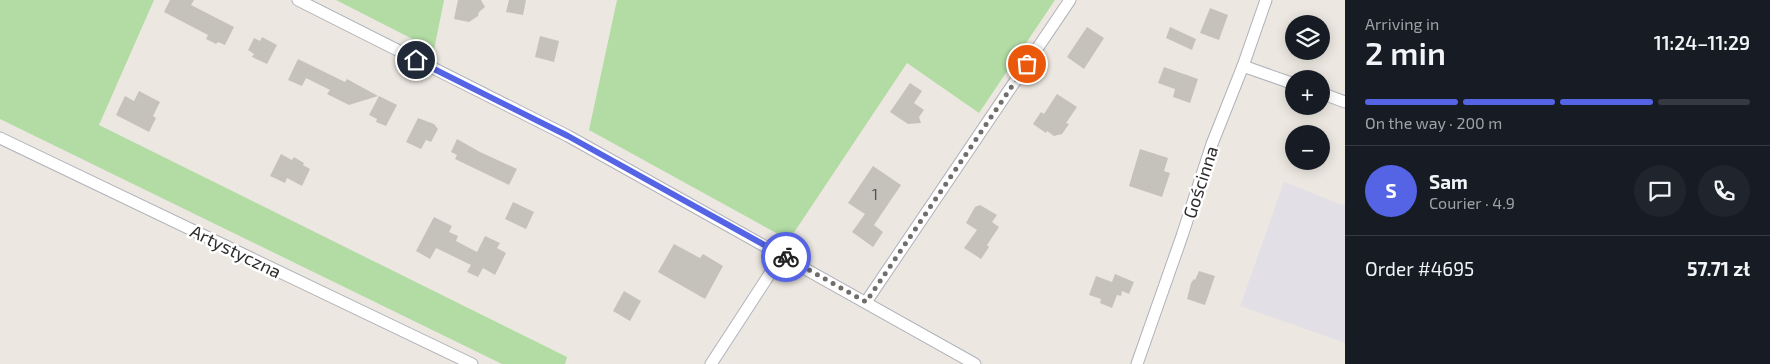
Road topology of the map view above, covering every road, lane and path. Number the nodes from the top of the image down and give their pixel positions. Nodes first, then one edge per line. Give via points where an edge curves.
1 (298, 0) edge
2 (1070, 0) edge
3 (1266, 0) edge
4 (1244, 66) junction
5 (1285, 81) edge
6 (1330, 96) edge
7 (1345, 102) edge
8 (0, 138) edge
9 (782, 255) junction
10 (866, 302) junction
11 (472, 364) edge
12 (711, 364) edge
13 (975, 364) edge
14 (1137, 364) edge

1 - 9 street via 568,136
2 - 10 street
3 - 4 street, Gościnna
4 - 5 street
4 - 14 street, Gościnna via 1212,144
6 - 7 street
8 - 11 street, Artystyczna
9 - 10 street
9 - 12 street
10 - 13 street

